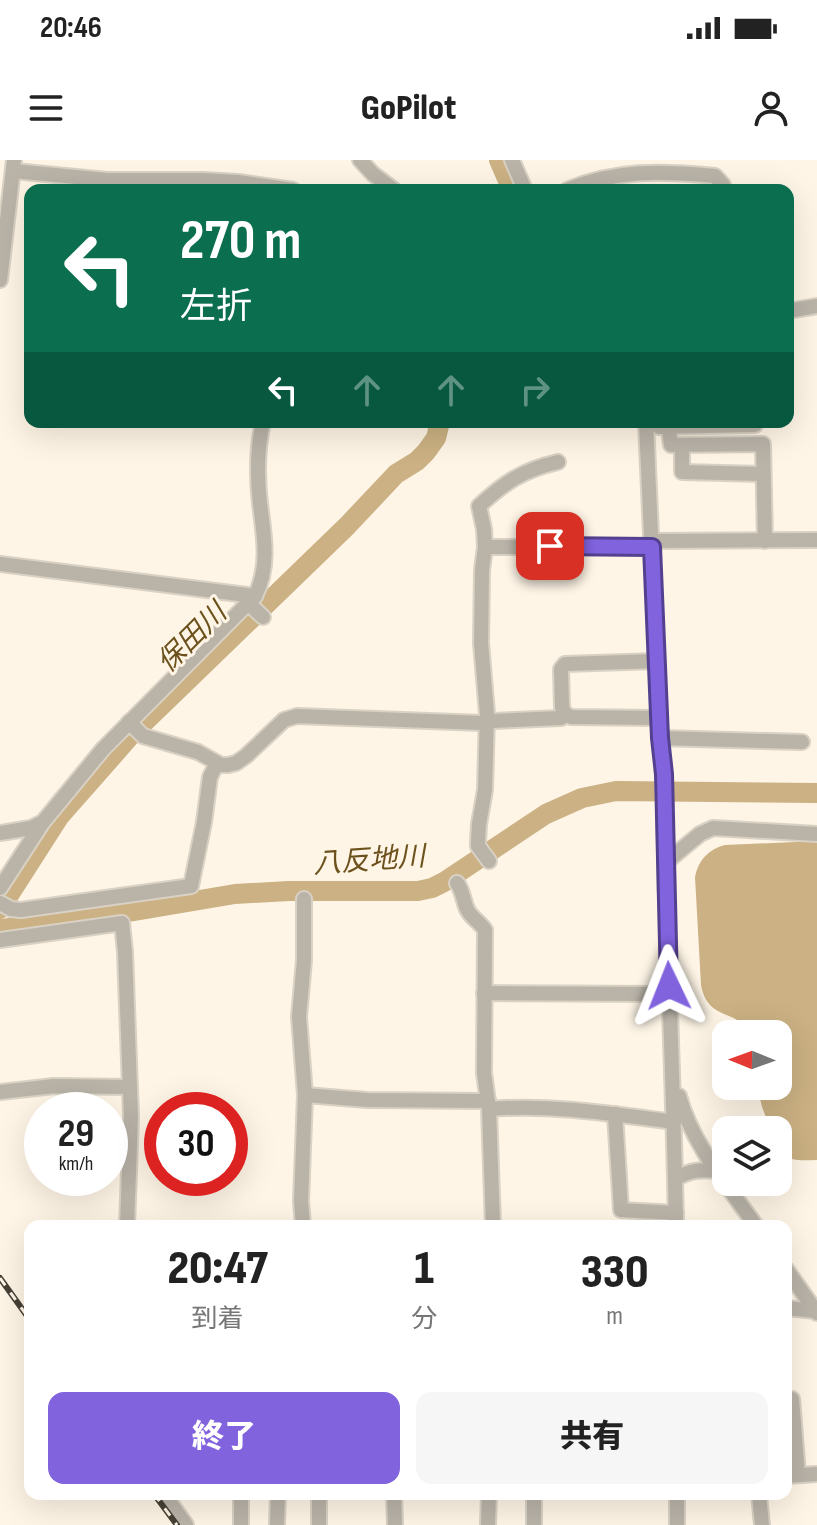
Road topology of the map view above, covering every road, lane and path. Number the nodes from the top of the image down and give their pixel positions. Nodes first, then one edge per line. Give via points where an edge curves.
1 (360, 160) edge
2 (512, 160) edge
3 (702, 160) edge
4 (14, 165) edge
5 (682, 173) junction
6 (663, 174) junction
7 (252, 184) edge
8 (386, 184) edge
9 (522, 184) edge
10 (587, 184) edge
11 (661, 184) edge
12 (722, 184) edge
13 (0, 280) edge
14 (817, 306) edge
15 (794, 310) edge
16 (262, 428) edge
17 (646, 428) edge
18 (669, 428) edge
19 (755, 428) edge
20 (755, 444) junction
21 (682, 446) junction
22 (558, 462) dead end
23 (763, 474) junction
24 (817, 540) edge
25 (765, 541) junction
26 (652, 544) junction
27 (485, 547) junction
28 (0, 564) edge
29 (257, 608) junction
30 (657, 661) junction
31 (566, 715) junction
32 (659, 718) junction
33 (486, 722) junction
34 (134, 727) junction
35 (660, 738) junction
36 (802, 742) dead end
37 (217, 763) junction
38 (43, 822) junction
39 (0, 833) edge
40 (817, 834) edge
41 (486, 856) dead end
42 (665, 863) junction
43 (457, 883) dead end
44 (0, 888) edge
45 (304, 899) dead end
46 (0, 903) edge
47 (0, 940) edge
48 (484, 993) junction
49 (670, 994) junction
50 (673, 1076) junction
51 (130, 1087) junction
52 (0, 1092) edge
53 (305, 1095) junction
54 (488, 1105) junction
55 (615, 1114) junction
56 (674, 1122) junction
57 (712, 1162) edge
58 (712, 1170) edge
59 (675, 1179) junction
60 (735, 1196) edge
61 (127, 1220) edge
62 (303, 1220) edge
63 (493, 1220) edge
64 (676, 1220) edge
65 (752, 1220) edge
66 (792, 1277) edge
67 (792, 1309) edge
68 (817, 1312) edge
69 (795, 1405) dead end
70 (817, 1474) edge
71 (792, 1475) edge
72 (168, 1500) edge
73 (241, 1500) edge
74 (278, 1500) edge
75 (319, 1500) edge
76 (394, 1500) edge
77 (489, 1500) edge
78 (534, 1500) edge
79 (677, 1500) edge
80 (760, 1500) edge
81 (186, 1525) edge
82 (241, 1525) edge
83 (277, 1525) edge
84 (319, 1525) edge
85 (395, 1525) edge
86 (488, 1525) edge
87 (534, 1525) edge
88 (677, 1525) edge
89 (762, 1525) edge

1 - 8 street
2 - 9 street
3 - 5 street
4 - 7 street via 107,180
4 - 13 street
5 - 6 street
5 - 12 street via 715,176
6 - 10 street via 636,172
6 - 11 street
14 - 15 street
16 - 29 street via 258,478 265,559
17 - 26 street
18 - 21 street via 671,445
19 - 20 street
20 - 21 street
20 - 23 street via 763,444
21 - 23 street via 682,472
22 - 27 street via 519,474 479,506
23 - 25 street
24 - 25 street
25 - 26 street
26 - 27 street
26 - 30 street
27 - 33 street via 481,643
28 - 29 street
29 - 34 street
30 - 31 street via 565,664 561,669
30 - 32 street
31 - 32 street
31 - 33 street
32 - 35 street
33 - 37 street via 297,716 284,720 236,763
33 - 41 street via 478,846
34 - 37 street via 143,736
34 - 38 street via 103,749
35 - 36 street
35 - 42 street
37 - 46 street via 191,886 21,910
38 - 39 street
38 - 44 street
40 - 42 street via 713,828
42 - 49 street
43 - 48 street via 467,910 485,930
45 - 53 street via 299,1017
47 - 51 street via 122,923
48 - 49 street
48 - 54 street
49 - 50 street
50 - 56 street
50 - 57 street via 682,1107
51 - 52 street
51 - 61 street
53 - 54 street
53 - 62 street
54 - 55 street
54 - 63 street
55 - 56 street
55 - 64 street via 621,1210
56 - 59 street
58 - 59 street via 693,1170
59 - 64 street
60 - 65 street
66 - 68 street
67 - 68 street
69 - 71 street
70 - 71 street
72 - 81 street
73 - 82 street
74 - 83 street
75 - 84 street
76 - 85 street
77 - 86 street
78 - 87 street
79 - 88 street
80 - 89 street

